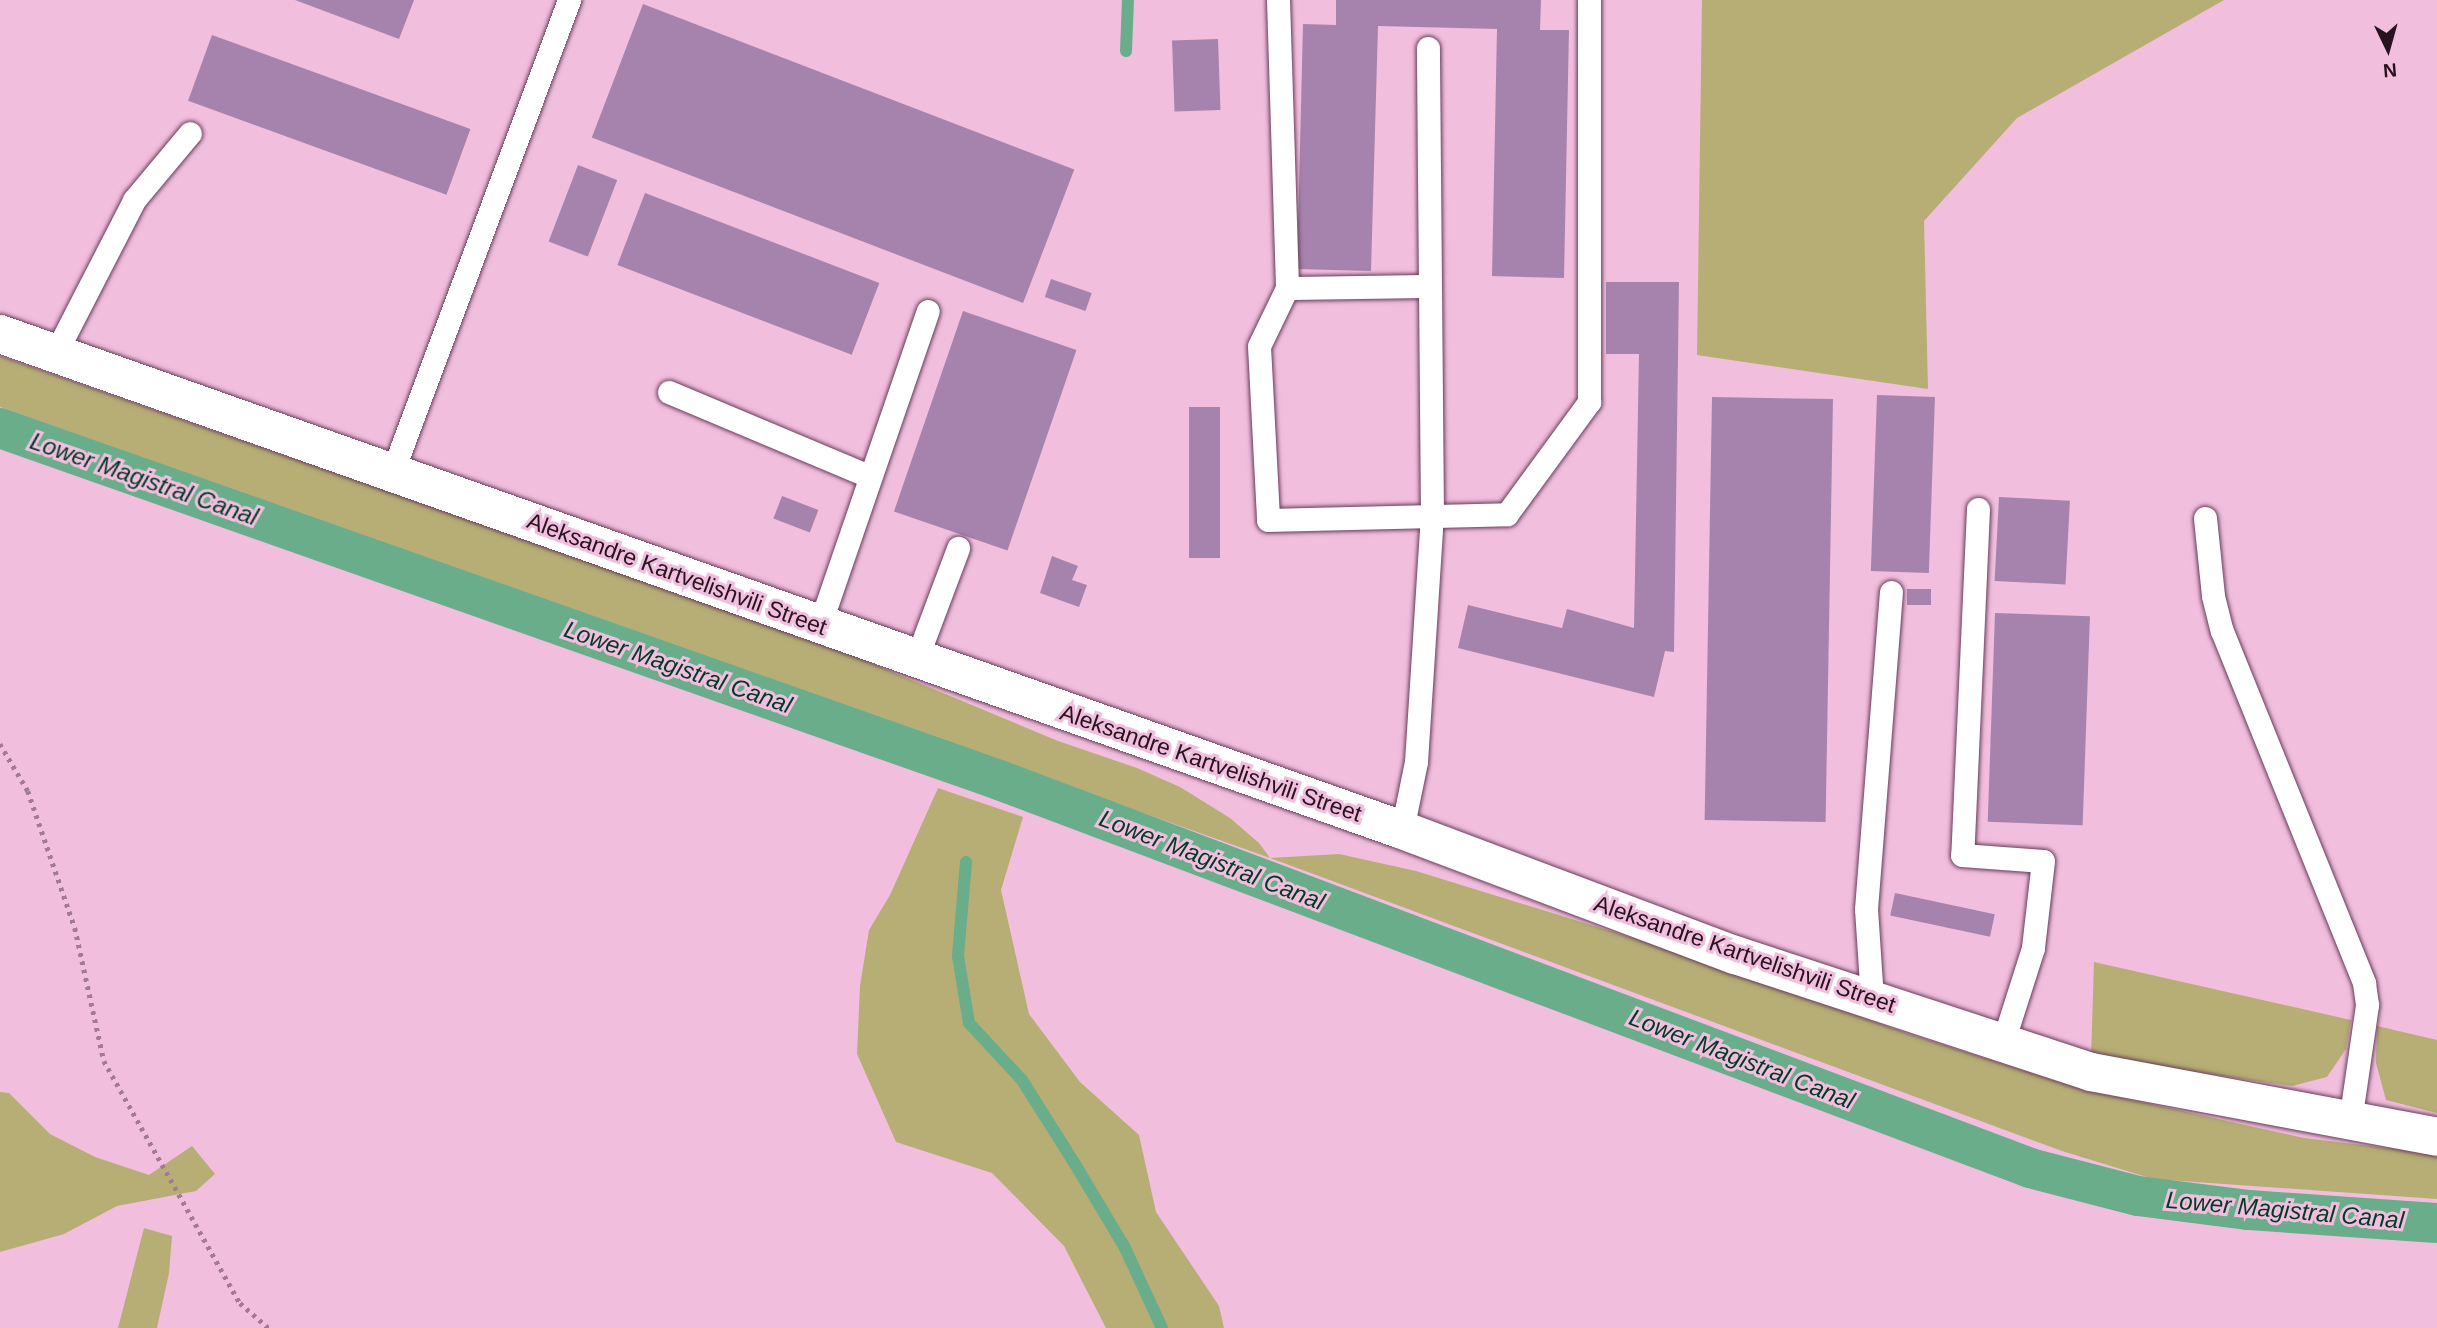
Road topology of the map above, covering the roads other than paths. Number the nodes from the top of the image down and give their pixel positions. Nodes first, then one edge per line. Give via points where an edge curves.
1 (569, 0) edge
2 (1278, 0) edge
3 (1590, 0) edge
4 (1428, 48) dead end
5 (190, 133) dead end
6 (1430, 286) junction
7 (1287, 288) junction
8 (928, 311) dead end
9 (0, 334) edge
10 (55, 354) junction
11 (669, 392) dead end
12 (392, 473) junction
13 (869, 476) junction
14 (1978, 509) dead end
15 (1432, 516) junction
16 (2206, 518) dead end
17 (958, 548) dead end
18 (1891, 592) dead end
19 (820, 624) junction
20 (916, 660) junction
21 (1402, 830) junction
22 (1872, 999) junction
23 (2003, 1042) junction
24 (2350, 1122) junction
25 (2437, 1137) edge

1 - 12 lane
2 - 7 lane
3 - 15 lane via 1590,402 1507,514
4 - 6 lane
5 - 10 lane via 134,200
6 - 7 lane
6 - 15 lane
7 - 15 lane via 1259,346 1268,520
8 - 13 lane
9 - 10 street, Aleksandre Kartvelishvili Street
10 - 12 street, Aleksandre Kartvelishvili Street
11 - 13 lane
12 - 19 street, Aleksandre Kartvelishvili Street
13 - 19 lane
14 - 23 lane via 1962,855 2043,861 2033,948
15 - 21 lane via 1416,762
16 - 24 lane via 2213,596 2222,631 2364,983 2367,1005
17 - 20 lane
18 - 22 lane via 1866,909
19 - 20 street, Aleksandre Kartvelishvili Street
20 - 21 street, Aleksandre Kartvelishvili Street
21 - 22 street, Aleksandre Kartvelishvili Street via 1735,955
22 - 23 street, Aleksandre Kartvelishvili Street
23 - 24 street, Aleksandre Kartvelishvili Street via 2091,1072
24 - 25 street, Aleksandre Kartvelishvili Street

